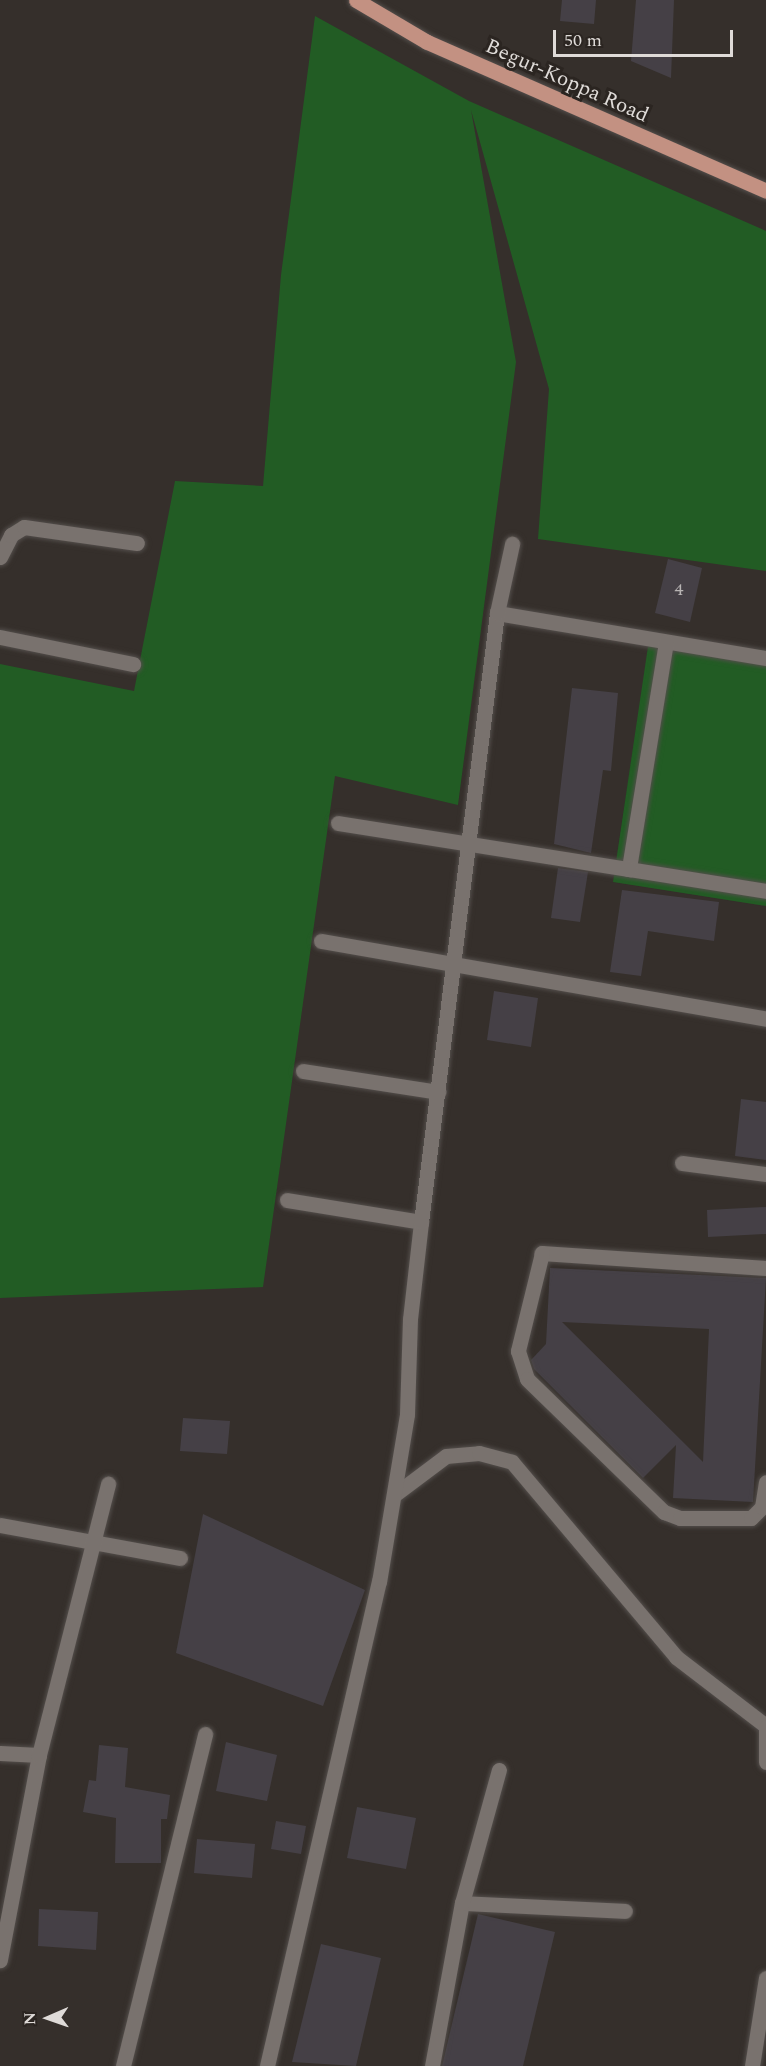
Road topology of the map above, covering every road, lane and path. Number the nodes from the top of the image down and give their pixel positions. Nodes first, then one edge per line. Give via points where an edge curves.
1 (356, 0) edge
2 (766, 191) edge
3 (137, 543) dead end
4 (512, 544) dead end
5 (0, 557) edge
6 (497, 613) junction
7 (0, 637) edge
8 (666, 642) junction
9 (766, 658) edge
10 (133, 664) dead end
11 (338, 823) dead end
12 (469, 844) junction
13 (629, 869) junction
14 (766, 891) edge
15 (321, 941) dead end
16 (453, 968) junction
17 (766, 1020) edge
18 (303, 1071) dead end
19 (438, 1092) junction
20 (682, 1163) dead end
21 (766, 1174) edge
22 (287, 1200) dead end
23 (421, 1222) junction
24 (766, 1268) edge
25 (766, 1482) edge
26 (108, 1484) dead end
27 (394, 1495) junction
28 (0, 1525) edge
29 (93, 1543) junction
30 (180, 1558) dead end
31 (766, 1727) edge
32 (205, 1734) dead end
33 (0, 1753) edge
34 (39, 1755) junction
35 (766, 1762) edge
36 (498, 1770) dead end
37 (462, 1903) junction
38 (5, 1911) edge
39 (625, 1911) dead end
40 (0, 1960) edge
41 (766, 1978) edge
42 (766, 2065) edge
43 (123, 2066) edge
44 (267, 2066) edge
45 (432, 2066) edge
46 (752, 2066) edge
47 (757, 2066) edge

1 - 2 main road, Begur-Koppa Road via 427,42
3 - 5 street via 24,527 11,535
4 - 6 street
6 - 8 street
6 - 12 street
7 - 10 street
8 - 9 street
8 - 13 street
11 - 12 street
12 - 13 street
12 - 16 street
13 - 14 street
15 - 16 street
16 - 17 street
16 - 19 street
18 - 19 street
19 - 23 street
20 - 21 street
22 - 23 street
23 - 27 street via 410,1319 407,1414
24 - 25 street via 542,1253 537,1257 518,1358 527,1379 664,1512 680,1518 751,1518 762,1507
26 - 29 street
27 - 31 street via 446,1456 479,1453 512,1462 676,1657
27 - 44 street
28 - 29 street
29 - 30 street
29 - 34 street
31 - 35 street
32 - 43 street
33 - 34 street
34 - 38 street
36 - 37 street
37 - 39 street
37 - 45 street
38 - 40 street
41 - 46 street
42 - 47 street

